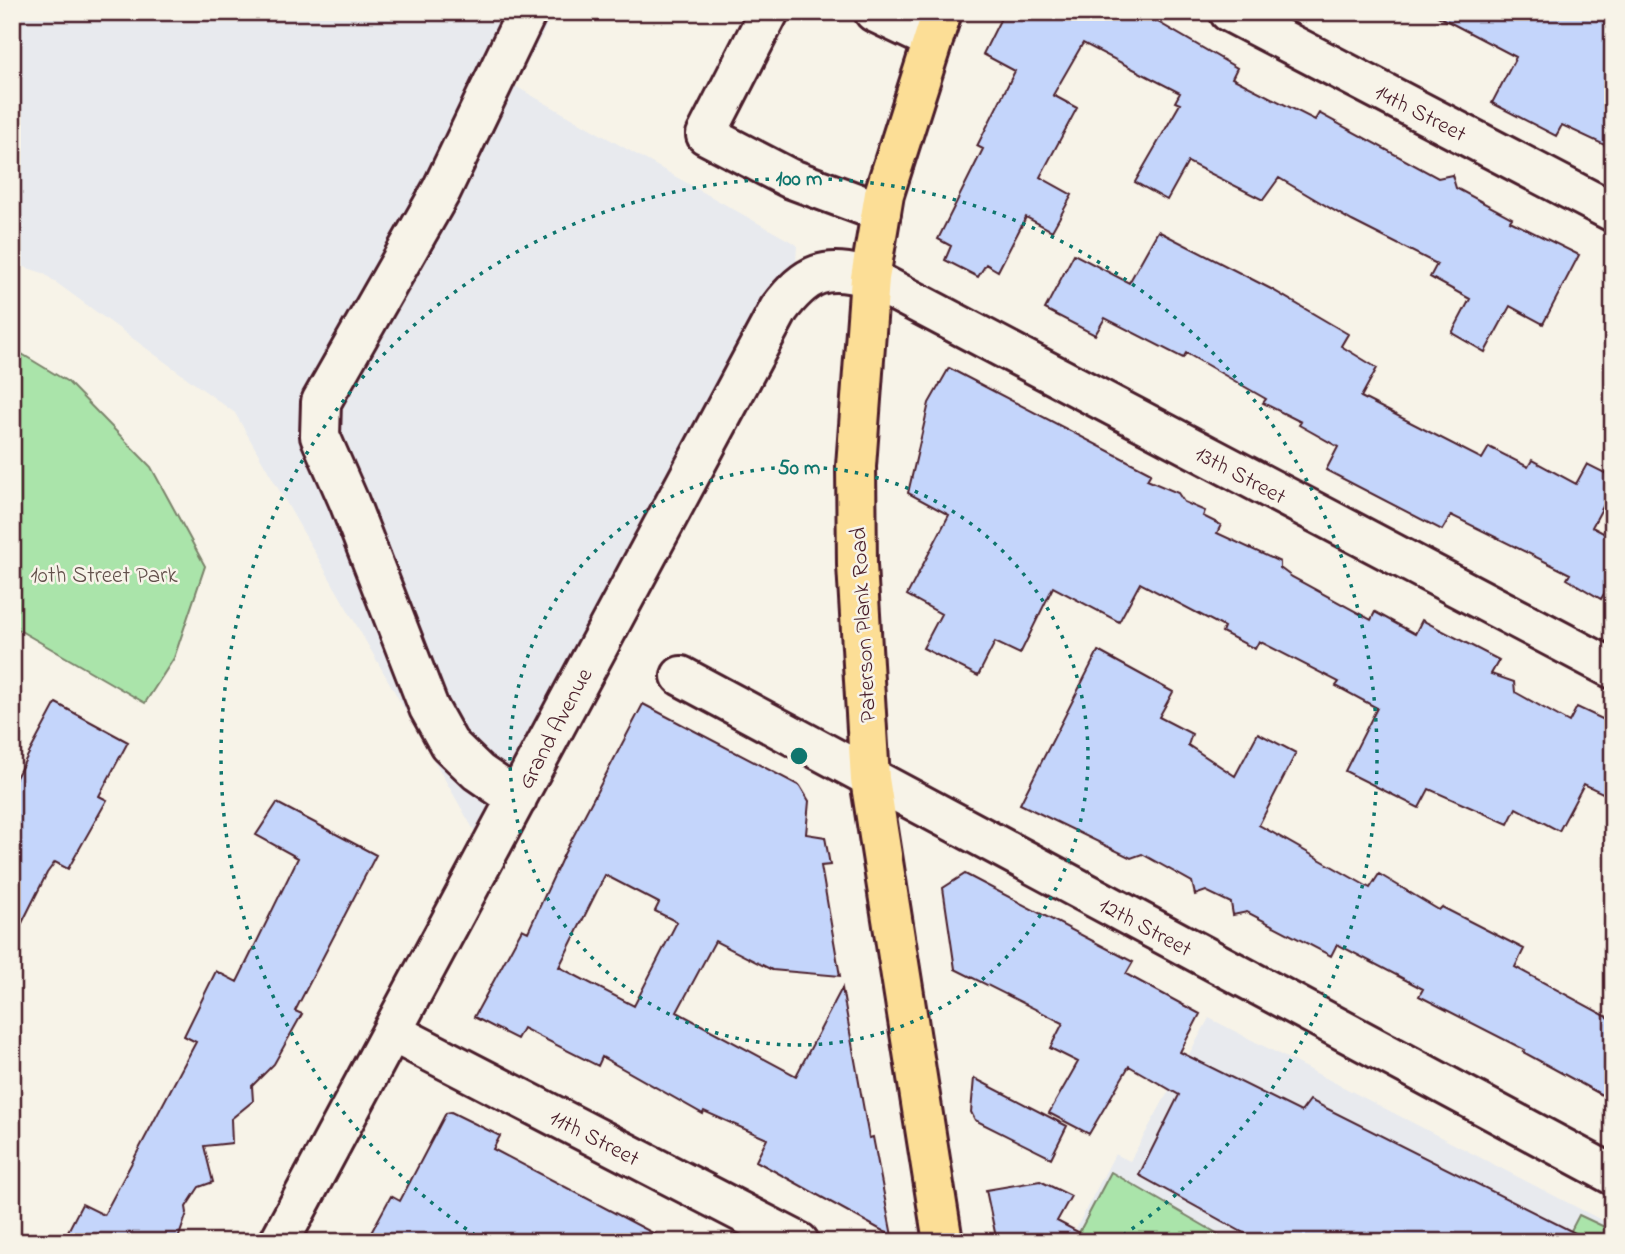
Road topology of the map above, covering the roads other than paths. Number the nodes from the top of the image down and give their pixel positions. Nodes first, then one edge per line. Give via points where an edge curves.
1 (527, 12) edge
2 (769, 12) edge
3 (874, 12) edge
4 (1228, 12) edge
5 (937, 26) edge
6 (881, 212) junction
7 (1613, 212) edge
8 (870, 278) junction
9 (1613, 669) edge
10 (681, 676) dead end
11 (870, 779) junction
12 (517, 799) junction
13 (392, 1032) junction
14 (1613, 1175) edge
15 (279, 1242) edge
16 (799, 1242) edge
17 (943, 1242) edge

1 - 12 street via 441,191 321,402 319,418 320,436 429,708 449,744 478,772
2 - 6 street via 706,135 789,178
3 - 5 street
4 - 7 street, 14th Street
5 - 6 main road, Paterson Plank Road
6 - 8 main road, Paterson Plank Road
8 - 9 street, 13th Street
8 - 11 main road, Paterson Plank Road via 856,466
8 - 12 street, Grand Avenue via 841,270 815,275 797,285 779,309
10 - 11 street, 12th Street
11 - 14 street, 12th Street
11 - 17 main road, Paterson Plank Road
12 - 13 street, Grand Avenue
13 - 15 street, Grand Avenue
13 - 16 street, 11th Street

